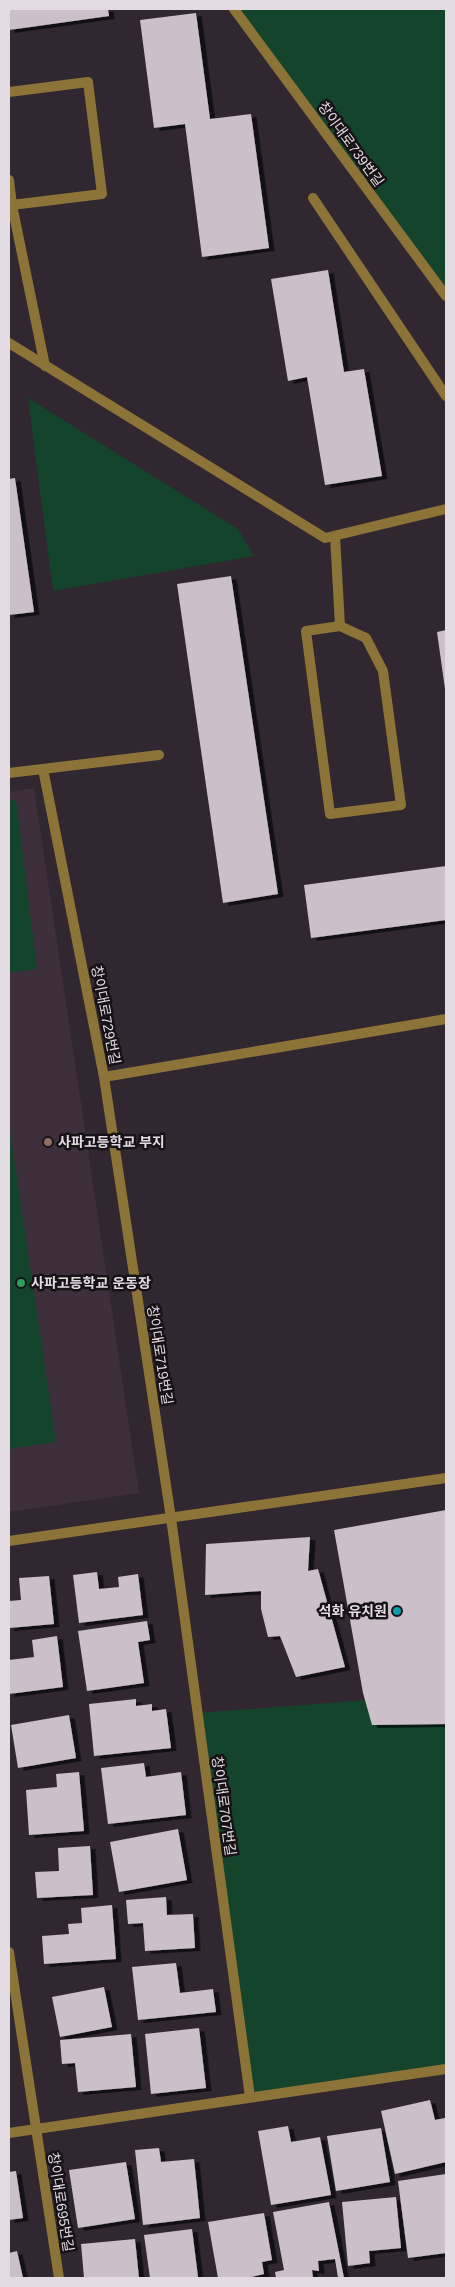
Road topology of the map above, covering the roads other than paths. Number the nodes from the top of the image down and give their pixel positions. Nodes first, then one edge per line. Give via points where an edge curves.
1 (234, 9) edge
2 (9, 92) edge
3 (9, 180) edge
4 (313, 198) dead end
5 (12, 205) junction
6 (446, 296) edge
7 (9, 343) edge
8 (45, 366) junction
9 (446, 396) edge
10 (446, 509) edge
11 (335, 536) junction
12 (340, 626) junction
13 (159, 755) dead end
14 (43, 769) junction
15 (9, 773) edge
16 (446, 1019) edge
17 (104, 1078) junction
18 (446, 1478) edge
19 (171, 1518) junction
20 (9, 1541) edge
21 (9, 1952) edge
22 (446, 2069) edge
23 (250, 2098) junction
24 (36, 2129) junction
25 (9, 2133) edge
26 (59, 2278) edge

1 - 6 street, 창이대로739번길
2 - 5 street via 88,82 102,194
3 - 5 street
4 - 9 street
5 - 8 street
7 - 8 street
8 - 11 street via 325,538
10 - 11 street
11 - 12 street
12 - 12 street via 306,631 330,814 401,805 384,671 366,638
13 - 14 street
14 - 15 street
14 - 17 street, 창이대로729번길
16 - 17 street, 창이대로729번길
17 - 19 street, 창이대로719번길
18 - 19 street
19 - 20 street
19 - 23 street, 창이대로707번길
21 - 24 street
22 - 23 street
23 - 24 street
24 - 25 street
24 - 26 street, 창이대로695번길

